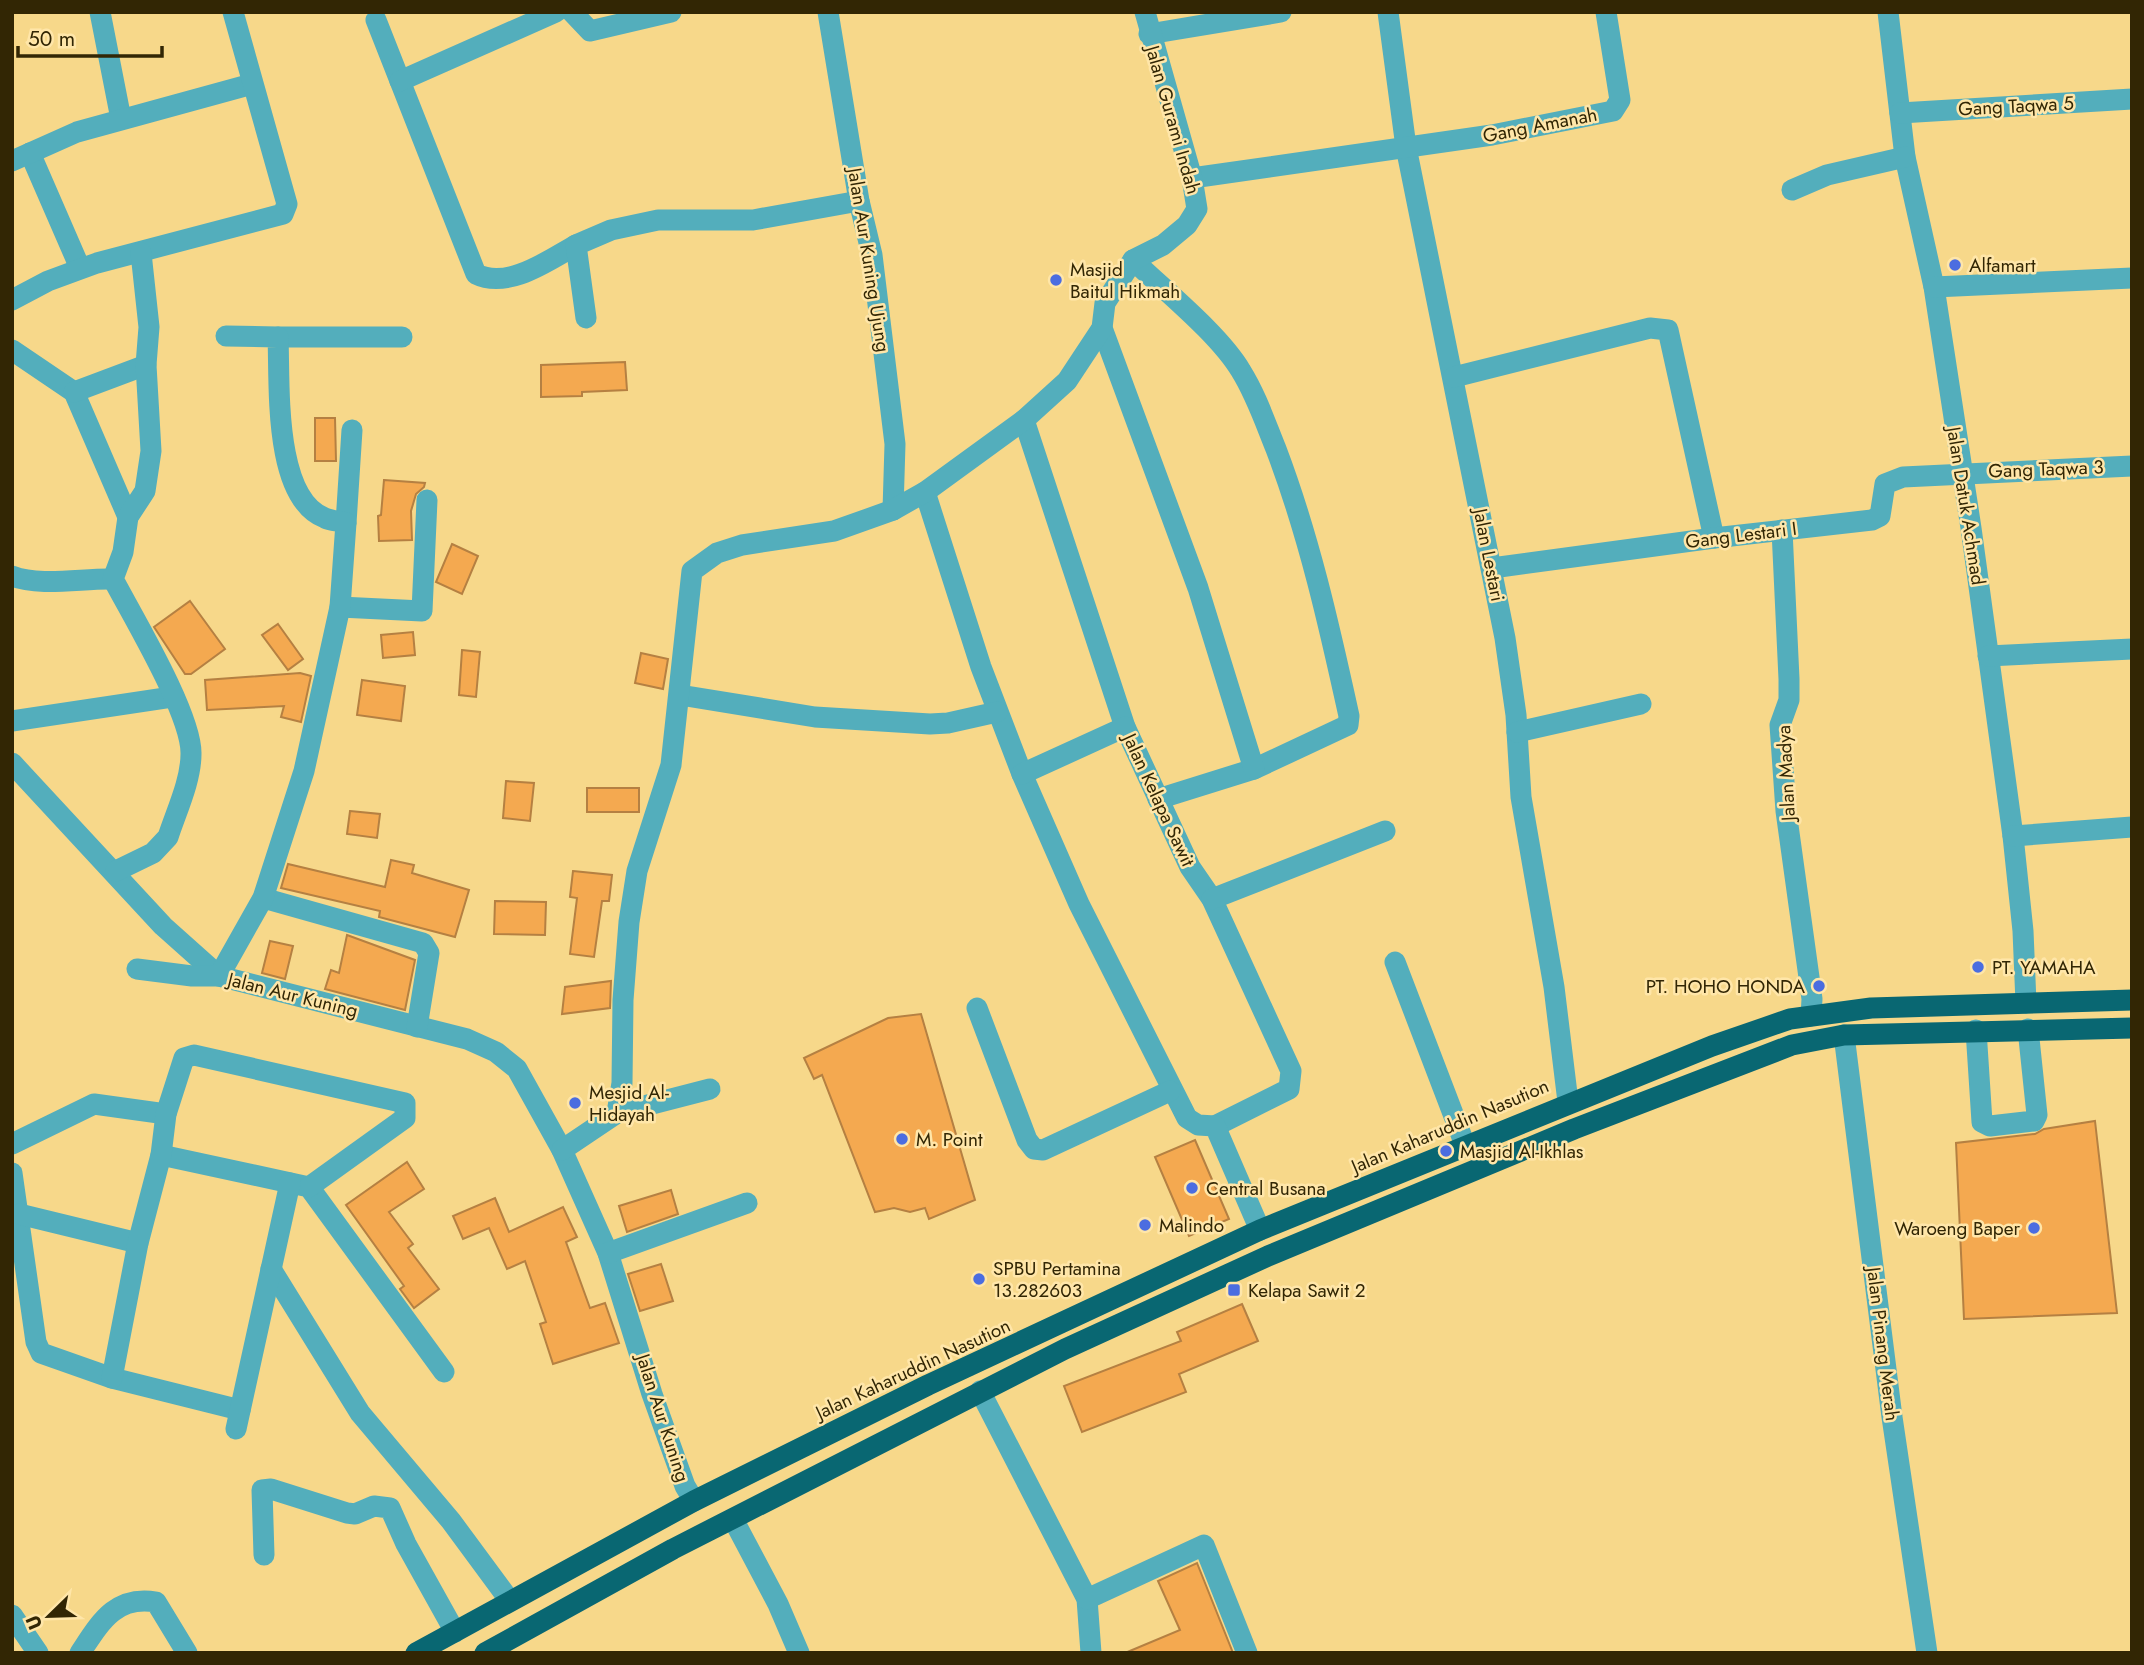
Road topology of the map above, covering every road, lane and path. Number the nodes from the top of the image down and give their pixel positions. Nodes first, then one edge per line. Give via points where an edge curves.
1 (100, 12) edge
2 (233, 12) edge
3 (556, 12) edge
4 (572, 12) edge
5 (671, 12) edge
6 (828, 12) edge
7 (1146, 12) edge
8 (1281, 12) edge
9 (1388, 12) edge
10 (1606, 12) edge
11 (1888, 12) edge
12 (624, 17) edge
13 (376, 20) dead end
14 (1149, 34) junction
15 (400, 81) junction
16 (252, 85) junction
17 (2132, 99) edge
18 (1900, 113) junction
19 (121, 119) junction
20 (1406, 147) junction
21 (21, 157) edge
22 (1905, 157) junction
23 (1192, 178) junction
24 (1792, 190) dead end
25 (859, 201) junction
26 (576, 245) junction
27 (141, 253) junction
28 (1133, 260) junction
29 (80, 268) junction
30 (2132, 278) edge
31 (1934, 287) junction
32 (12, 300) edge
33 (586, 318) dead end
34 (1102, 328) junction
35 (226, 336) dead end
36 (278, 337) junction
37 (402, 337) dead end
38 (12, 349) edge
39 (146, 365) junction
40 (1454, 377) junction
41 (74, 392) junction
42 (1024, 420) junction
43 (352, 430) dead end
44 (2132, 466) edge
45 (1961, 472) junction
46 (925, 492) junction
47 (427, 500) dead end
48 (893, 510) junction
49 (128, 517) junction
50 (346, 523) junction
51 (1782, 530) junction
52 (1714, 538) junction
53 (1492, 568) junction
54 (12, 576) edge
55 (113, 579) junction
56 (340, 607) junction
57 (2132, 649) edge
58 (1988, 656) junction
59 (680, 695) junction
60 (172, 697) junction
61 (1640, 704) dead end
62 (997, 712) junction
63 (12, 721) edge
64 (1125, 727) junction
65 (1517, 732) junction
66 (12, 763) edge
67 (1254, 769) junction
68 (1022, 774) junction
69 (1158, 799) junction
70 (2132, 827) edge
71 (1385, 831) dead end
72 (2013, 836) junction
73 (116, 871) junction
74 (263, 898) junction
75 (1212, 899) junction
76 (1395, 961) dead end
77 (137, 970) dead end
78 (219, 976) junction
79 (2132, 1000) edge
80 (2026, 1003) junction
81 (977, 1008) dead end
82 (1811, 1016) junction
83 (417, 1027) junction
84 (2028, 1028) junction
85 (2132, 1028) edge
86 (1976, 1030) junction
87 (1844, 1035) junction
88 (710, 1089) dead end
89 (1170, 1091) junction
90 (1568, 1102) junction
91 (617, 1113) junction
92 (166, 1114) junction
93 (1215, 1126) junction
94 (12, 1144) edge
95 (1465, 1145) junction
96 (562, 1150) junction
97 (161, 1154) junction
98 (12, 1173) edge
99 (300, 1185) junction
100 (747, 1203) dead end
101 (19, 1214) junction
102 (1260, 1230) junction
103 (138, 1243) junction
104 (608, 1253) junction
105 (271, 1269) junction
106 (1114, 1300) junction
107 (1123, 1322) junction
108 (444, 1372) dead end
109 (112, 1378) junction
110 (980, 1391) junction
111 (694, 1501) junction
112 (733, 1519) junction
113 (264, 1555) dead end
114 (1087, 1599) junction
115 (510, 1601) junction
116 (12, 1615) edge
117 (456, 1632) junction
118 (38, 1653) edge
119 (80, 1653) edge
120 (187, 1653) edge
121 (416, 1653) edge
122 (485, 1653) edge
123 (799, 1653) edge
124 (1091, 1653) edge
125 (1247, 1653) edge
126 (1927, 1653) edge

1 - 19 street
2 - 16 street
3 - 15 street
4 - 12 street via 590,31
5 - 12 street
6 - 25 street, Jalan Aur Kuning Ujung
7 - 14 street, Jalan Gurami Indah
8 - 14 street
9 - 20 street, Jalan Lestari
10 - 20 street, Gang Amanah via 1620,100 1616,109 1492,135
11 - 18 street, Jalan Datuk Achmad
13 - 15 street
14 - 23 street, Jalan Gurami Indah
15 - 26 street via 476,274 498,279 530,270
16 - 19 street
16 - 27 street via 287,204 283,214
17 - 18 street, Gang Taqwa 5
18 - 22 street, Jalan Datuk Achmad
19 - 21 street
20 - 23 street
20 - 40 street, Jalan Lestari
21 - 29 street
22 - 24 street via 1827,174
22 - 31 street, Jalan Datuk Achmad
23 - 28 street, Jalan Gurami Indah via 1197,209 1187,225 1163,245
25 - 26 street via 753,220 658,220 611,229
25 - 48 street, Jalan Aur Kuning Ujung via 872,255 895,444
26 - 33 street
27 - 29 street
27 - 39 street via 149,327
28 - 34 street via 1105,303
28 - 67 street via 1240,369 1293,493 1316,565 1349,721
29 - 32 street
30 - 31 street
31 - 45 street, Jalan Datuk Achmad
34 - 42 street via 1067,381
34 - 67 street via 1198,588
35 - 36 street
36 - 37 street
36 - 50 street via 282,430 292,483 324,518
38 - 41 street
39 - 41 street
39 - 49 street via 151,451 145,491
40 - 52 street via 1650,328 1668,330
40 - 53 street, Jalan Lestari
41 - 49 street
42 - 46 street
42 - 64 street, Jalan Kelapa Sawit
43 - 50 street
44 - 45 street, Gang Taqwa 3
45 - 51 street, Gang Lestari I via 1888,482 1883,486 1880,516 1872,520
45 - 58 street, Jalan Datuk Achmad
46 - 48 street
46 - 62 street
47 - 56 street via 422,611
48 - 59 street via 834,531 742,545 717,553 692,571
49 - 55 street
50 - 56 street
51 - 52 street, Gang Lestari I
51 - 82 street, Jalan Madya via 1789,679 1787,709 1780,725
52 - 53 street, Gang Lestari I
53 - 65 street, Jalan Lestari
54 - 55 street via 41,582
55 - 60 street
56 - 74 street via 304,771
57 - 58 street
58 - 72 street, Jalan Datuk Achmad
59 - 62 street via 815,717 930,724
59 - 91 street via 671,765 645,840 631,909
60 - 63 street
60 - 73 street via 188,731 191,754 168,837 153,853
61 - 65 street
62 - 68 street
64 - 68 street
64 - 69 street, Jalan Kelapa Sawit
65 - 90 street, Jalan Lestari via 1521,797 1554,987
66 - 73 street, Jalan Aur Kuning
67 - 69 street
68 - 89 street
69 - 75 street, Jalan Kelapa Sawit
70 - 72 street
71 - 75 street
72 - 80 street, Jalan Datuk Achmad via 2024,931
73 - 78 street, Jalan Aur Kuning via 163,926
74 - 78 street
74 - 83 street via 423,943 429,953
75 - 93 street, Jalan Kelapa Sawit via 1292,1080 1289,1089
76 - 95 street
77 - 78 street
78 - 83 street, Jalan Aur Kuning
79 - 80 highway, Jalan Kaharuddin Nasution
80 - 82 highway, Jalan Kaharuddin Nasution via 1871,1008
81 - 89 street via 1034,1149 1043,1150
82 - 90 highway, Jalan Kaharuddin Nasution via 1769,1025
83 - 96 street, Jalan Aur Kuning via 484,1046 517,1069
84 - 85 highway
84 - 86 highway
84 - 86 street via 2037,1115 2034,1121 1990,1126 1982,1122
86 - 87 highway
87 - 107 highway via 1792,1045 1574,1129 1268,1256
87 - 126 street, Jalan Pinang Merah
88 - 91 street
89 - 93 street via 1191,1123
90 - 95 highway, Jalan Kaharuddin Nasution
91 - 96 street
92 - 94 street via 94,1104
92 - 97 street
92 - 99 street via 181,1062 189,1055 405,1103 405,1118
93 - 102 street
95 - 102 highway, Jalan Kaharuddin Nasution
96 - 104 street, Jalan Aur Kuning
97 - 99 street
97 - 103 street
98 - 101 street
99 - 105 street
99 - 108 street
100 - 104 street
101 - 103 street
101 - 109 street via 38,1349
102 - 106 highway, Jalan Kaharuddin Nasution
103 - 109 street
104 - 111 street, Jalan Aur Kuning via 652,1394
105 - 109 street via 238,1419
105 - 115 street via 372,1430 443,1511
106 - 107 highway
106 - 111 highway, Jalan Kaharuddin Nasution via 928,1385
107 - 110 highway
110 - 112 highway
110 - 114 street
111 - 115 highway, Jalan Kaharuddin Nasution
112 - 122 highway
112 - 123 street
113 - 117 street via 262,1490 347,1513 383,1505 396,1516 406,1544
114 - 124 street
114 - 125 street via 1204,1545
115 - 117 highway, Jalan Kaharuddin Nasution
116 - 118 street
117 - 121 highway, Jalan Kaharuddin Nasution
119 - 120 street via 105,1615 139,1599 156,1602

